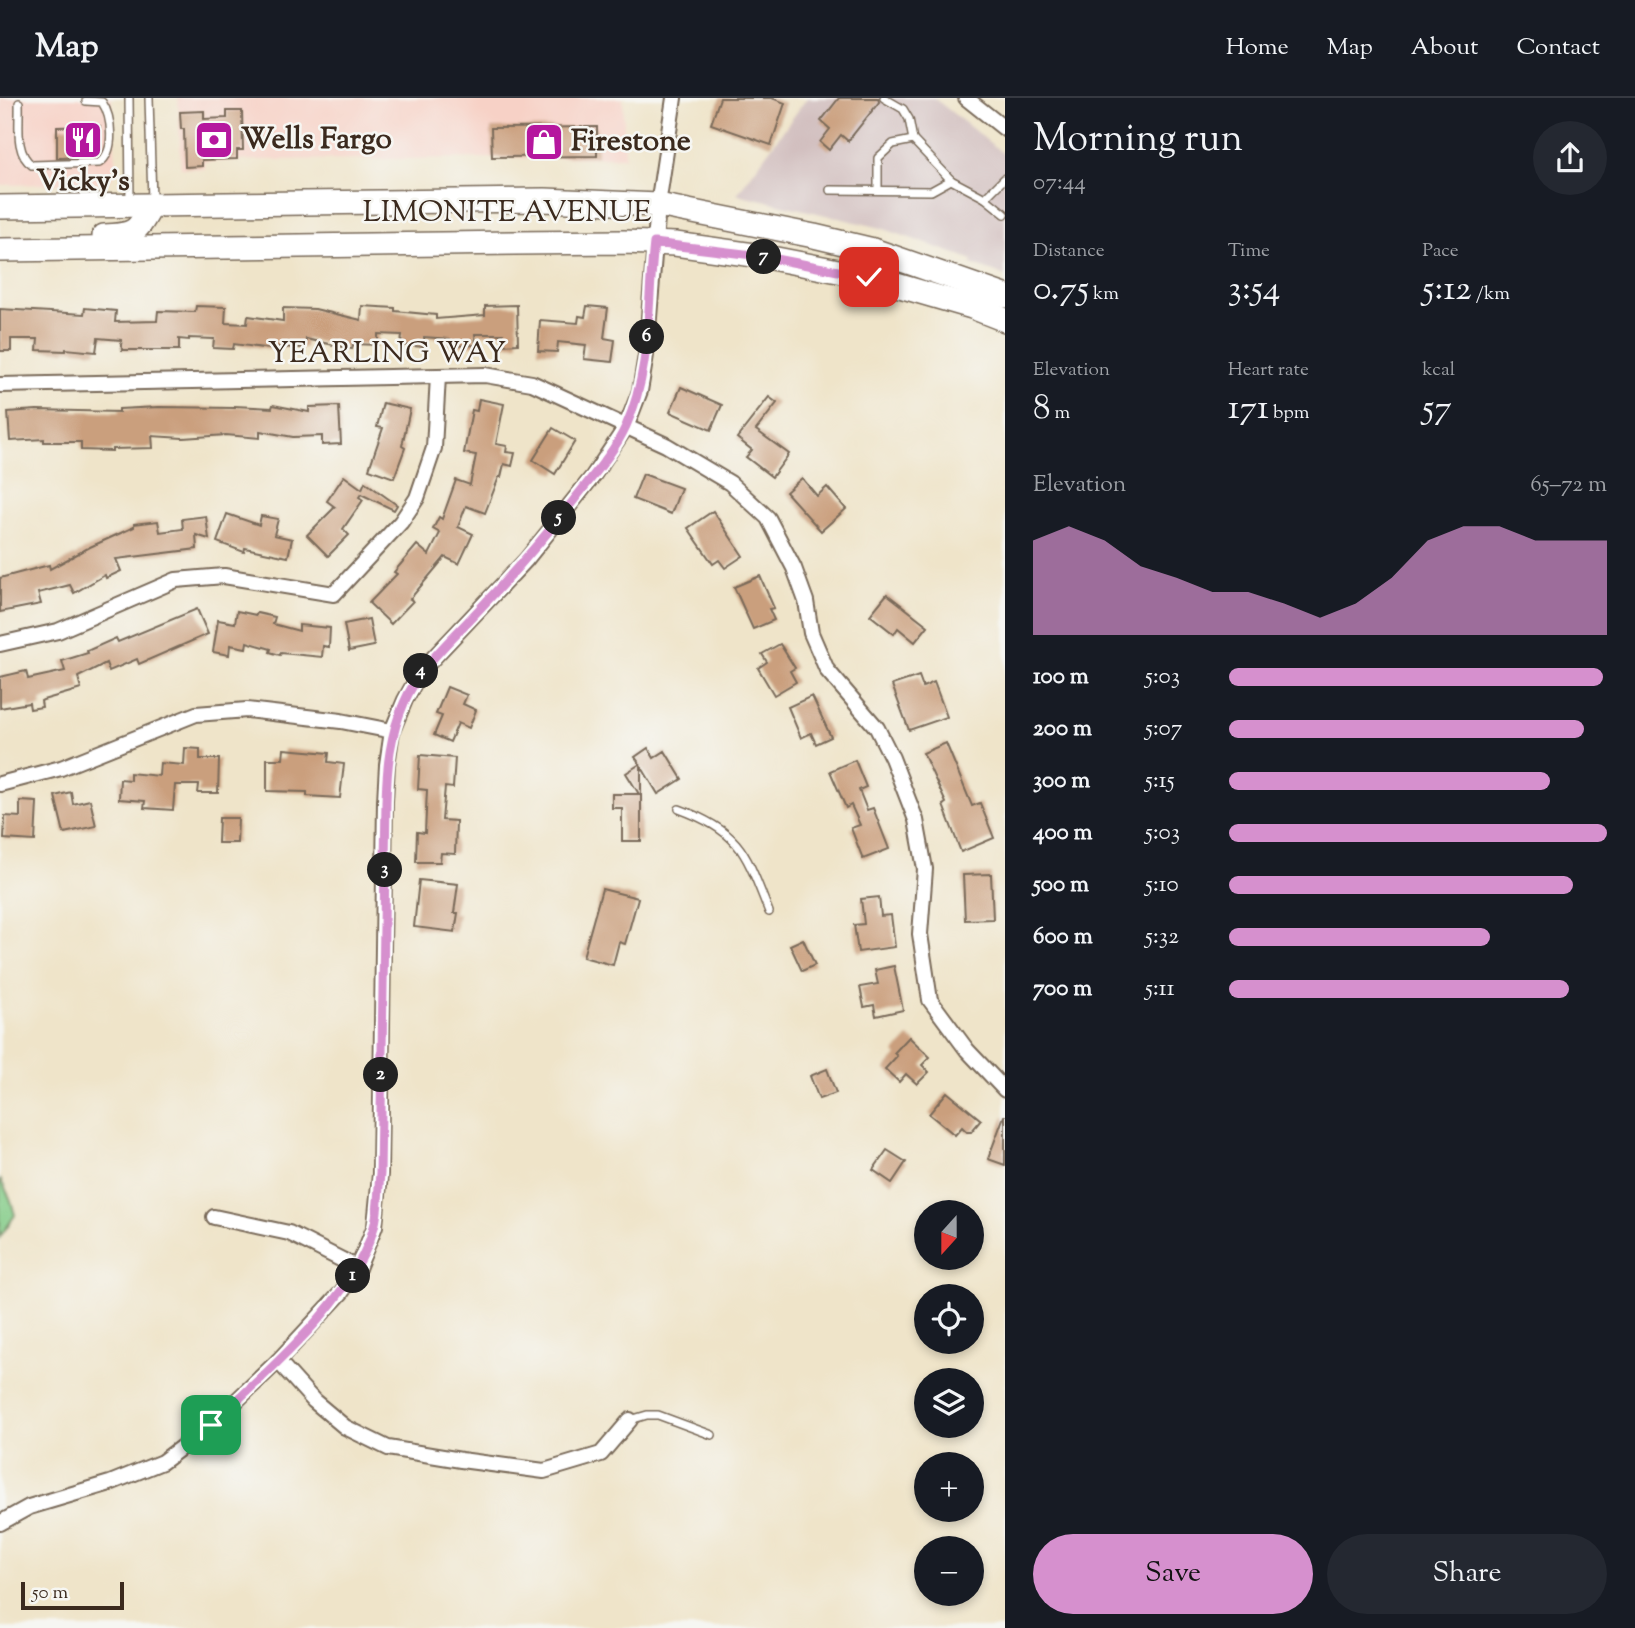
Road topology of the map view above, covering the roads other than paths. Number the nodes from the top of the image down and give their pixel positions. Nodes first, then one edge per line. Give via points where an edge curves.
1 (130, 98) edge
2 (149, 98) edge
3 (674, 98) edge
4 (884, 98) edge
5 (966, 98) edge
6 (86, 101) dead end
7 (19, 103) dead end
8 (1005, 129) edge
9 (914, 140) junction
10 (1005, 178) edge
11 (951, 180) junction
12 (830, 190) dead end
13 (878, 190) junction
14 (985, 198) junction
15 (141, 205) junction
16 (658, 205) junction
17 (0, 207) edge
18 (1005, 214) edge
19 (0, 239) edge
20 (654, 243) junction
21 (0, 250) edge
22 (1005, 296) edge
23 (1005, 320) edge
24 (438, 376) junction
25 (0, 385) edge
26 (625, 427) junction
27 (0, 644) edge
28 (392, 731) junction
29 (0, 784) edge
30 (679, 809) dead end
31 (769, 912) dead end
32 (1005, 1090) edge
33 (214, 1217) dead end
34 (358, 1268) junction
35 (278, 1361) junction
36 (630, 1420) joint
37 (712, 1435) dead end
38 (0, 1523) edge

1 - 15 lane
2 - 15 lane
3 - 16 street
4 - 9 lane via 903,109
5 - 8 street
6 - 7 lane via 102,102 108,112 109,152 99,163 32,165 24,160
9 - 11 lane
9 - 13 lane via 893,144 878,158
10 - 14 lane
11 - 13 lane via 931,191
11 - 14 lane
12 - 13 lane
14 - 18 lane
15 - 16 main road, LIMONITE AVENUE via 545,200
15 - 17 main road, LIMONITE AVENUE
15 - 19 main road via 140,226 126,235
16 - 20 street
16 - 22 main road, LIMONITE AVENUE via 873,250
20 - 21 main road, LIMONITE AVENUE
20 - 23 main road, LIMONITE AVENUE via 822,267 918,291
20 - 26 street via 646,355 640,391
24 - 25 street, YEARLING WAY
24 - 26 street, YEARLING WAY via 485,375 532,383
24 - 27 street via 434,448 417,498 393,532 334,594 223,576 176,580 58,631
26 - 28 street via 593,476 526,560 421,671
26 - 32 street, YEARLING WAY via 730,482 768,518 794,568 811,633 827,670 877,728 916,820 925,869 920,934 930,1000 967,1050
28 - 29 street via 247,710 196,714 61,768
28 - 34 street via 386,801 380,1174 375,1226
30 - 31 lane via 721,829 741,847
33 - 34 street via 289,1233
34 - 35 street
35 - 36 street via 345,1427 388,1448 544,1471 601,1454
35 - 38 street via 211,1425 162,1462 29,1507
36 - 37 lane via 658,1415

